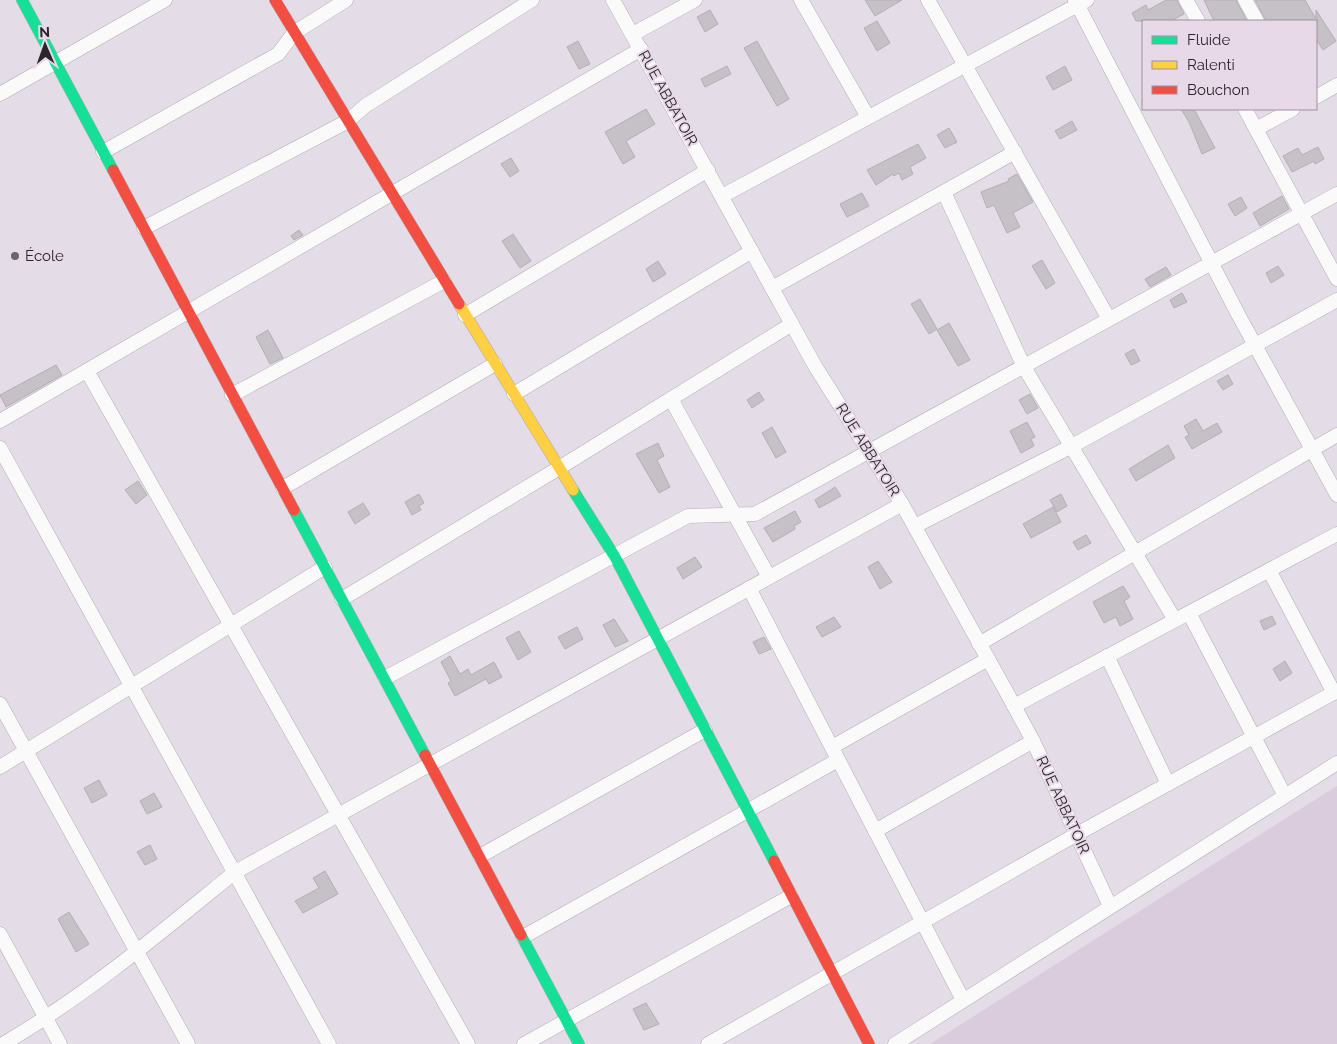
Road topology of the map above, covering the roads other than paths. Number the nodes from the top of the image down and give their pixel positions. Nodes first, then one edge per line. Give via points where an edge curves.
1 (22, 0) edge
2 (165, 0) edge
3 (275, 0) edge
4 (346, 0) edge
5 (532, 0) edge
6 (614, 0) edge
7 (695, 0) edge
8 (801, 0) edge
9 (928, 0) edge
10 (1186, 0) edge
11 (1245, 0) edge
12 (1080, 2) edge
13 (1197, 20) edge
14 (1255, 20) edge
15 (294, 33) junction
16 (632, 34) junction
17 (641, 49) junction
18 (56, 63) junction
19 (965, 65) junction
20 (1337, 85) edge
21 (0, 94) edge
22 (1317, 96) edge
23 (1246, 110) edge
24 (1292, 110) edge
25 (868, 117) junction
26 (348, 122) junction
27 (1256, 129) junction
28 (103, 152) junction
29 (1015, 152) junction
30 (708, 170) junction
31 (944, 192) junction
32 (391, 194) junction
33 (1337, 194) edge
34 (722, 196) junction
35 (1301, 213) junction
36 (144, 228) junction
37 (752, 251) junction
38 (1212, 263) junction
39 (1337, 279) edge
40 (444, 280) junction
41 (772, 288) junction
42 (1337, 300) edge
43 (189, 312) junction
44 (465, 315) junction
45 (1110, 319) junction
46 (792, 324) junction
47 (1255, 345) junction
48 (496, 364) junction
49 (1024, 367) junction
50 (87, 371) junction
51 (514, 394) junction
52 (232, 395) junction
53 (671, 399) junction
54 (0, 421) edge
55 (1337, 434) edge
56 (1072, 446) junction
57 (0, 448) edge
58 (1312, 448) junction
59 (870, 452) junction
60 (560, 468) junction
61 (283, 488) junction
62 (1337, 495) edge
63 (902, 504) junction
64 (735, 515) junction
65 (915, 526) junction
66 (1337, 534) edge
67 (1135, 552) junction
68 (615, 557) junction
69 (325, 567) junction
70 (1269, 570) junction
71 (770, 577) junction
72 (749, 588) junction
73 (342, 599) junction
74 (1189, 612) junction
75 (1175, 620) junction
76 (230, 625) junction
77 (657, 639) junction
78 (979, 644) junction
79 (1107, 656) junction
80 (988, 660) junction
81 (385, 678) junction
82 (132, 686) junction
83 (1335, 692) edge
84 (0, 704) edge
85 (1014, 706) junction
86 (705, 730) junction
87 (1254, 737) junction
88 (1033, 741) junction
89 (832, 747) junction
90 (26, 751) junction
91 (838, 760) junction
92 (1337, 763) edge
93 (431, 764) junction
94 (0, 766) edge
95 (1168, 784) junction
96 (1284, 796) junction
97 (747, 811) junction
98 (338, 815) junction
99 (875, 831) junction
100 (1077, 834) junction
101 (480, 856) junction
102 (235, 872) junction
103 (791, 896) junction
104 (1110, 906) junction
105 (922, 922) junction
106 (0, 934) edge
107 (523, 937) junction
108 (138, 951) junction
109 (832, 974) junction
110 (963, 1000) junction
111 (46, 1019) junction
112 (567, 1020) junction
113 (4, 1044) edge
114 (60, 1044) edge
115 (188, 1044) edge
116 (329, 1044) edge
117 (468, 1044) edge
118 (524, 1044) edge
119 (579, 1044) edge
120 (708, 1044) edge
121 (869, 1044) edge
122 (895, 1044) edge

1 - 18 street
2 - 18 street
3 - 15 street
4 - 15 street
5 - 26 street via 365,106
6 - 16 street, RUE ABBATOIR
7 - 16 street
8 - 25 street
9 - 19 street
10 - 13 street
11 - 14 street
12 - 19 street
12 - 38 street
15 - 26 street
15 - 28 street via 278,54
16 - 17 street, RUE ABBATOIR
17 - 30 street, RUE ABBATOIR
17 - 32 street
18 - 21 street
18 - 28 street
19 - 25 street
19 - 29 street
20 - 22 street
23 - 27 street
24 - 27 street
25 - 34 street
26 - 32 street
26 - 36 street
27 - 35 street
28 - 36 street
29 - 31 street
29 - 45 street
30 - 34 street, RUE ABBATOIR
30 - 44 street
31 - 41 street
31 - 49 street
32 - 40 street
32 - 43 street
33 - 35 street
34 - 37 street, RUE ABBATOIR
35 - 38 street
35 - 39 street
36 - 43 street
37 - 41 street, RUE ABBATOIR
37 - 51 street
38 - 45 street
38 - 47 street
40 - 44 street
40 - 52 street
41 - 46 street, RUE ABBATOIR
42 - 47 street
43 - 50 street
43 - 52 street
44 - 48 street
45 - 49 street
46 - 53 street
46 - 59 street, RUE ABBATOIR
47 - 56 street
47 - 58 street
48 - 51 street
48 - 61 street
49 - 56 street
49 - 59 street
50 - 54 street
50 - 76 street
51 - 60 street
52 - 61 street
53 - 60 street
53 - 64 street
55 - 58 street
56 - 65 street
56 - 67 street
57 - 82 street
58 - 62 street
58 - 67 street
59 - 63 street, RUE ABBATOIR
59 - 64 street via 755,514
60 - 68 street
60 - 73 street
61 - 69 street
63 - 65 street, RUE ABBATOIR
63 - 71 street
64 - 68 street via 688,516
64 - 71 street
65 - 78 street, RUE ABBATOIR
66 - 70 street
67 - 75 street
67 - 78 street
68 - 77 street
68 - 81 street
69 - 73 street
69 - 76 street
70 - 74 street
70 - 83 street
71 - 72 street
72 - 77 street
72 - 89 street
73 - 81 street
74 - 75 street
74 - 87 street
75 - 79 street
76 - 82 street
76 - 98 street
77 - 86 street
77 - 93 street
78 - 80 street, RUE ABBATOIR
79 - 85 street
79 - 95 street
80 - 85 street, RUE ABBATOIR
80 - 89 street
81 - 93 street
82 - 90 street
82 - 102 street
83 - 87 street
84 - 90 street
85 - 88 street, RUE ABBATOIR
86 - 97 street
86 - 101 street
87 - 95 street
87 - 96 street
88 - 99 street
88 - 100 street, RUE ABBATOIR
89 - 91 street
90 - 94 street
90 - 108 street
91 - 97 street
91 - 99 street
92 - 96 street
93 - 98 street
93 - 101 street
95 - 100 street
96 - 104 street
97 - 103 street
97 - 107 street
98 - 102 street
98 - 117 street
99 - 105 street
100 - 104 street, RUE ABBATOIR
100 - 105 street
101 - 107 street
102 - 108 street
102 - 116 street
103 - 109 street
103 - 112 street
104 - 110 street
105 - 109 street
105 - 110 street
106 - 111 street
107 - 112 street
108 - 111 street
108 - 115 street
109 - 120 street
109 - 121 street
110 - 122 street
111 - 113 street
111 - 114 street
112 - 118 street
112 - 119 street

